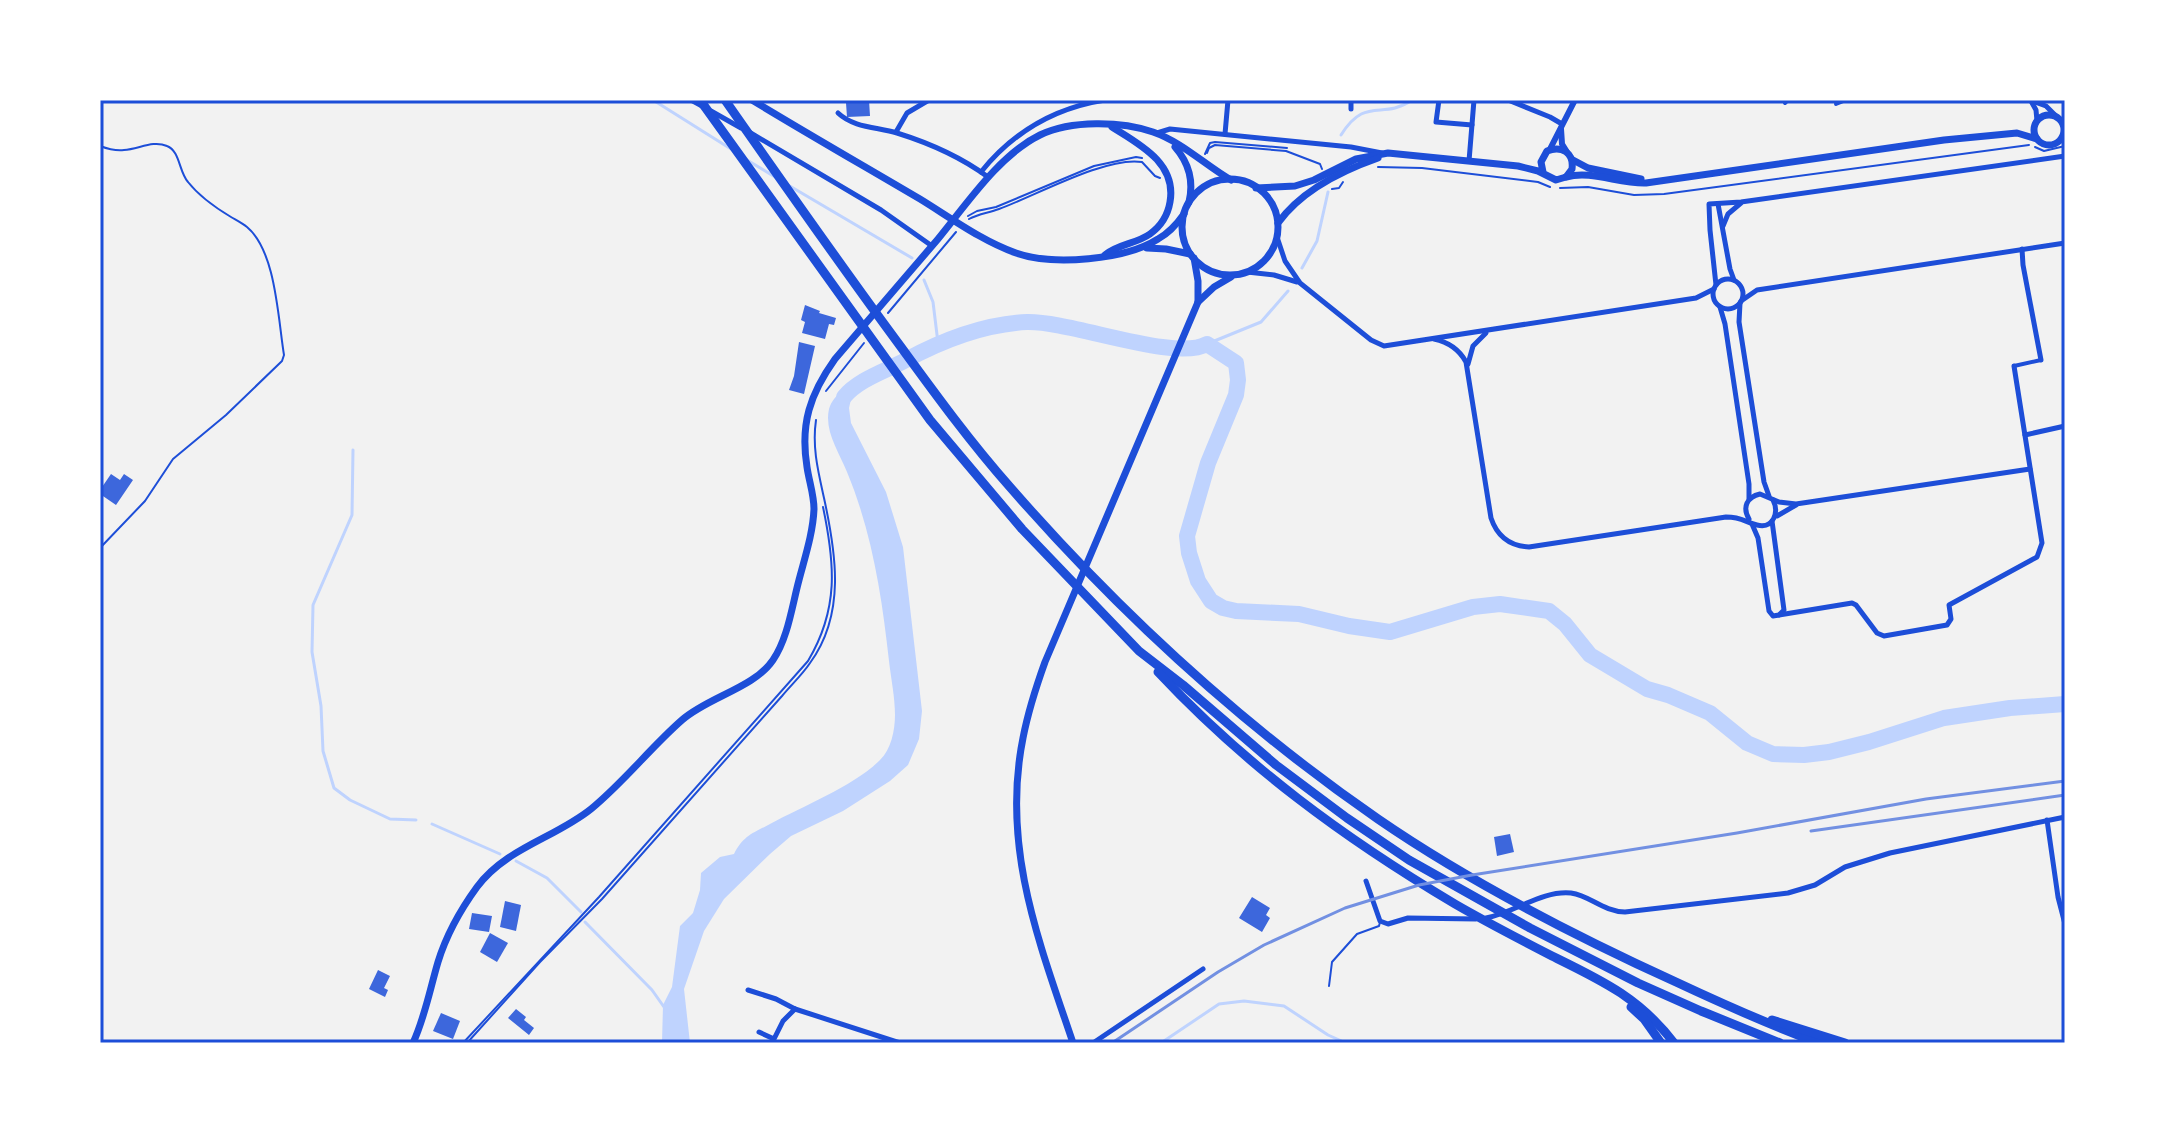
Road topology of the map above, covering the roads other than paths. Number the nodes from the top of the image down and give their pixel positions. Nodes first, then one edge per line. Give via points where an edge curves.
1 (691, 100) edge
2 (700, 100) edge
3 (725, 100) edge
4 (752, 100) edge
5 (929, 100) edge
6 (1105, 100) edge
7 (1228, 100) edge
8 (1351, 100) edge
9 (1439, 100) edge
10 (1474, 100) edge
11 (1508, 100) edge
12 (1575, 100) edge
13 (1846, 100) edge
14 (2030, 100) edge
15 (1836, 104) dead end
16 (1351, 109) dead end
17 (838, 113) dead end
18 (2036, 122) junction
19 (1562, 124) junction
20 (2062, 124) edge
21 (1110, 125) junction
22 (1472, 125) junction
23 (896, 132) junction
24 (2017, 133) junction
25 (1159, 134) junction
26 (1225, 134) junction
27 (2037, 139) junction
28 (2063, 142) edge
29 (100, 146) edge
30 (1337, 146) junction
31 (1351, 147) junction
32 (1547, 152) junction
33 (1383, 154) junction
34 (1400, 154) junction
35 (1570, 156) junction
36 (2065, 156) edge
37 (1358, 158) junction
38 (1469, 161) junction
39 (1343, 165) junction
40 (1518, 166) junction
41 (981, 172) junction
42 (1543, 172) junction
43 (989, 177) junction
44 (1566, 177) junction
45 (1326, 178) junction
46 (1342, 178) junction
47 (1231, 180) junction
48 (1655, 182) junction
49 (1256, 188) junction
50 (1741, 202) junction
51 (1189, 204) junction
52 (1717, 204) junction
53 (1184, 214) junction
54 (1278, 223) junction
55 (2065, 232) edge
56 (1723, 233) junction
57 (1277, 237) junction
58 (2063, 243) edge
59 (932, 246) junction
60 (1141, 248) junction
61 (2022, 249) junction
62 (1192, 256) junction
63 (1103, 257) junction
64 (1247, 272) junction
65 (1233, 275) junction
66 (1736, 282) junction
67 (1300, 283) junction
68 (1715, 287) junction
69 (1757, 290) junction
70 (1198, 302) junction
71 (1740, 302) junction
72 (1720, 307) junction
73 (1490, 330) junction
74 (1434, 339) junction
75 (2041, 360) joint
76 (2014, 366) joint
77 (1468, 367) junction
78 (2065, 426) edge
79 (2025, 435) junction
80 (2030, 469) junction
81 (1771, 498) junction
82 (1748, 500) junction
83 (1796, 504) junction
84 (1773, 520) junction
85 (1751, 522) junction
86 (100, 548) edge
87 (1779, 615) junction
88 (1139, 651) junction
89 (2065, 817) edge
90 (2047, 820) junction
91 (1366, 881) dead end
92 (1380, 921) junction
93 (2065, 924) edge
94 (1551, 955) junction
95 (1203, 969) dead end
96 (1329, 986) dead end
97 (748, 990) dead end
98 (1734, 1008) junction
99 (795, 1009) junction
100 (759, 1032) dead end
101 (413, 1043) edge
102 (900, 1043) edge
103 (1073, 1043) edge
104 (1093, 1043) edge
105 (1661, 1043) edge
106 (1674, 1043) edge
107 (1780, 1043) edge
108 (1819, 1043) edge
109 (1845, 1043) edge

1 - 59 street via 881,210
2 - 88 highway via 930,420 1022,529
3 - 98 highway via 943,404 1008,485 1129,614 1193,673 1282,748 1447,864 1566,930
4 - 63 main road via 1017,253 1057,261
5 - 23 street via 907,113
6 - 41 street via 1083,104 1021,132
7 - 26 street
8 - 16 street
9 - 22 street via 1436,122
10 - 22 street
11 - 19 street
12 - 19 street
13 - 15 street
14 - 18 street
14 - 20 street via 2046,106
17 - 23 street via 847,121
18 - 20 main road via 2049,115
18 - 24 main road
18 - 27 main road
19 - 32 street
19 - 35 street via 1560,136
20 - 28 main road
21 - 25 main road
21 - 43 main road via 1067,126 1041,134
21 - 63 main road via 1155,157 1171,190 1160,224
22 - 38 street
23 - 41 street via 946,151
24 - 27 main road
24 - 48 main road
25 - 26 street via 1168,129
25 - 47 main road
25 - 51 main road via 1187,163
26 - 30 street
27 - 28 main road
29 - 86 lane via 172,148 189,184 256,236 270,266 284,355 226,415 173,459 145,501
30 - 31 street
30 - 39 street via 1347,155
31 - 33 street
31 - 37 street
32 - 35 main road via 1559,148
32 - 40 main road
32 - 42 main road
33 - 34 main road
33 - 37 main road
34 - 38 main road
34 - 46 main road via 1372,160
35 - 44 main road via 1572,169
35 - 48 main road via 1588,168
36 - 50 street
37 - 39 main road
37 - 46 street
38 - 40 main road
39 - 45 main road
40 - 42 main road
41 - 43 street
42 - 44 main road via 1552,179
43 - 59 main road
44 - 48 main road
45 - 46 main road
45 - 49 main road
45 - 54 main road
47 - 49 main road
47 - 51 main road via 1207,185
49 - 54 main road via 1269,200
50 - 52 street
50 - 56 street via 1728,214
51 - 53 main road
52 - 56 street
52 - 68 street via 1709,204
53 - 60 main road
53 - 62 main road via 1183,235
54 - 57 main road
55 - 58 street
56 - 66 street
57 - 64 main road via 1267,258
57 - 67 street
58 - 61 street
59 - 101 main road via 835,359 810,404 805,447 812,526 773,661 751,680 686,717 580,817 489,872 446,942
60 - 62 main road
60 - 63 main road
61 - 69 street
61 - 75 street
62 - 65 main road via 1208,270
62 - 70 main road
64 - 65 main road
64 - 67 street
65 - 70 main road
66 - 68 street via 1725,280
66 - 69 street
66 - 71 street via 1742,291
67 - 74 street via 1379,345
68 - 72 street via 1713,297
68 - 73 street via 1696,298
69 - 71 street
70 - 103 main road via 1045,662 1023,741 1019,851 1030,910
71 - 72 street via 1732,309
71 - 81 street via 1764,482
72 - 82 street
73 - 74 street
73 - 77 street via 1473,346
74 - 77 street via 1455,348
75 - 76 street
76 - 79 street
77 - 85 street via 1491,518 1510,543 1529,547 1726,517
78 - 79 street
79 - 80 street
80 - 83 street
80 - 87 street via 2042,543 2039,555 1949,605 1947,625 1884,636 1852,603
81 - 82 street via 1760,494
81 - 83 street
81 - 84 street via 1777,509
82 - 85 street via 1745,510
83 - 84 street
84 - 85 street via 1760,526
84 - 87 street via 1784,610
85 - 87 street via 1769,611
88 - 94 highway via 1196,712 1339,831
88 - 107 highway via 1276,765 1409,860 1651,988
89 - 90 street
90 - 92 street via 1890,853 1845,867 1811,887 1771,896 1625,912 1565,893 1488,918
90 - 93 street
91 - 92 street
92 - 96 lane via 1357,934 1332,962
94 - 105 highway via 1617,996
94 - 106 highway via 1628,997
95 - 104 street
97 - 99 street
98 - 108 highway
98 - 109 highway
99 - 100 street via 774,1039
99 - 102 street

